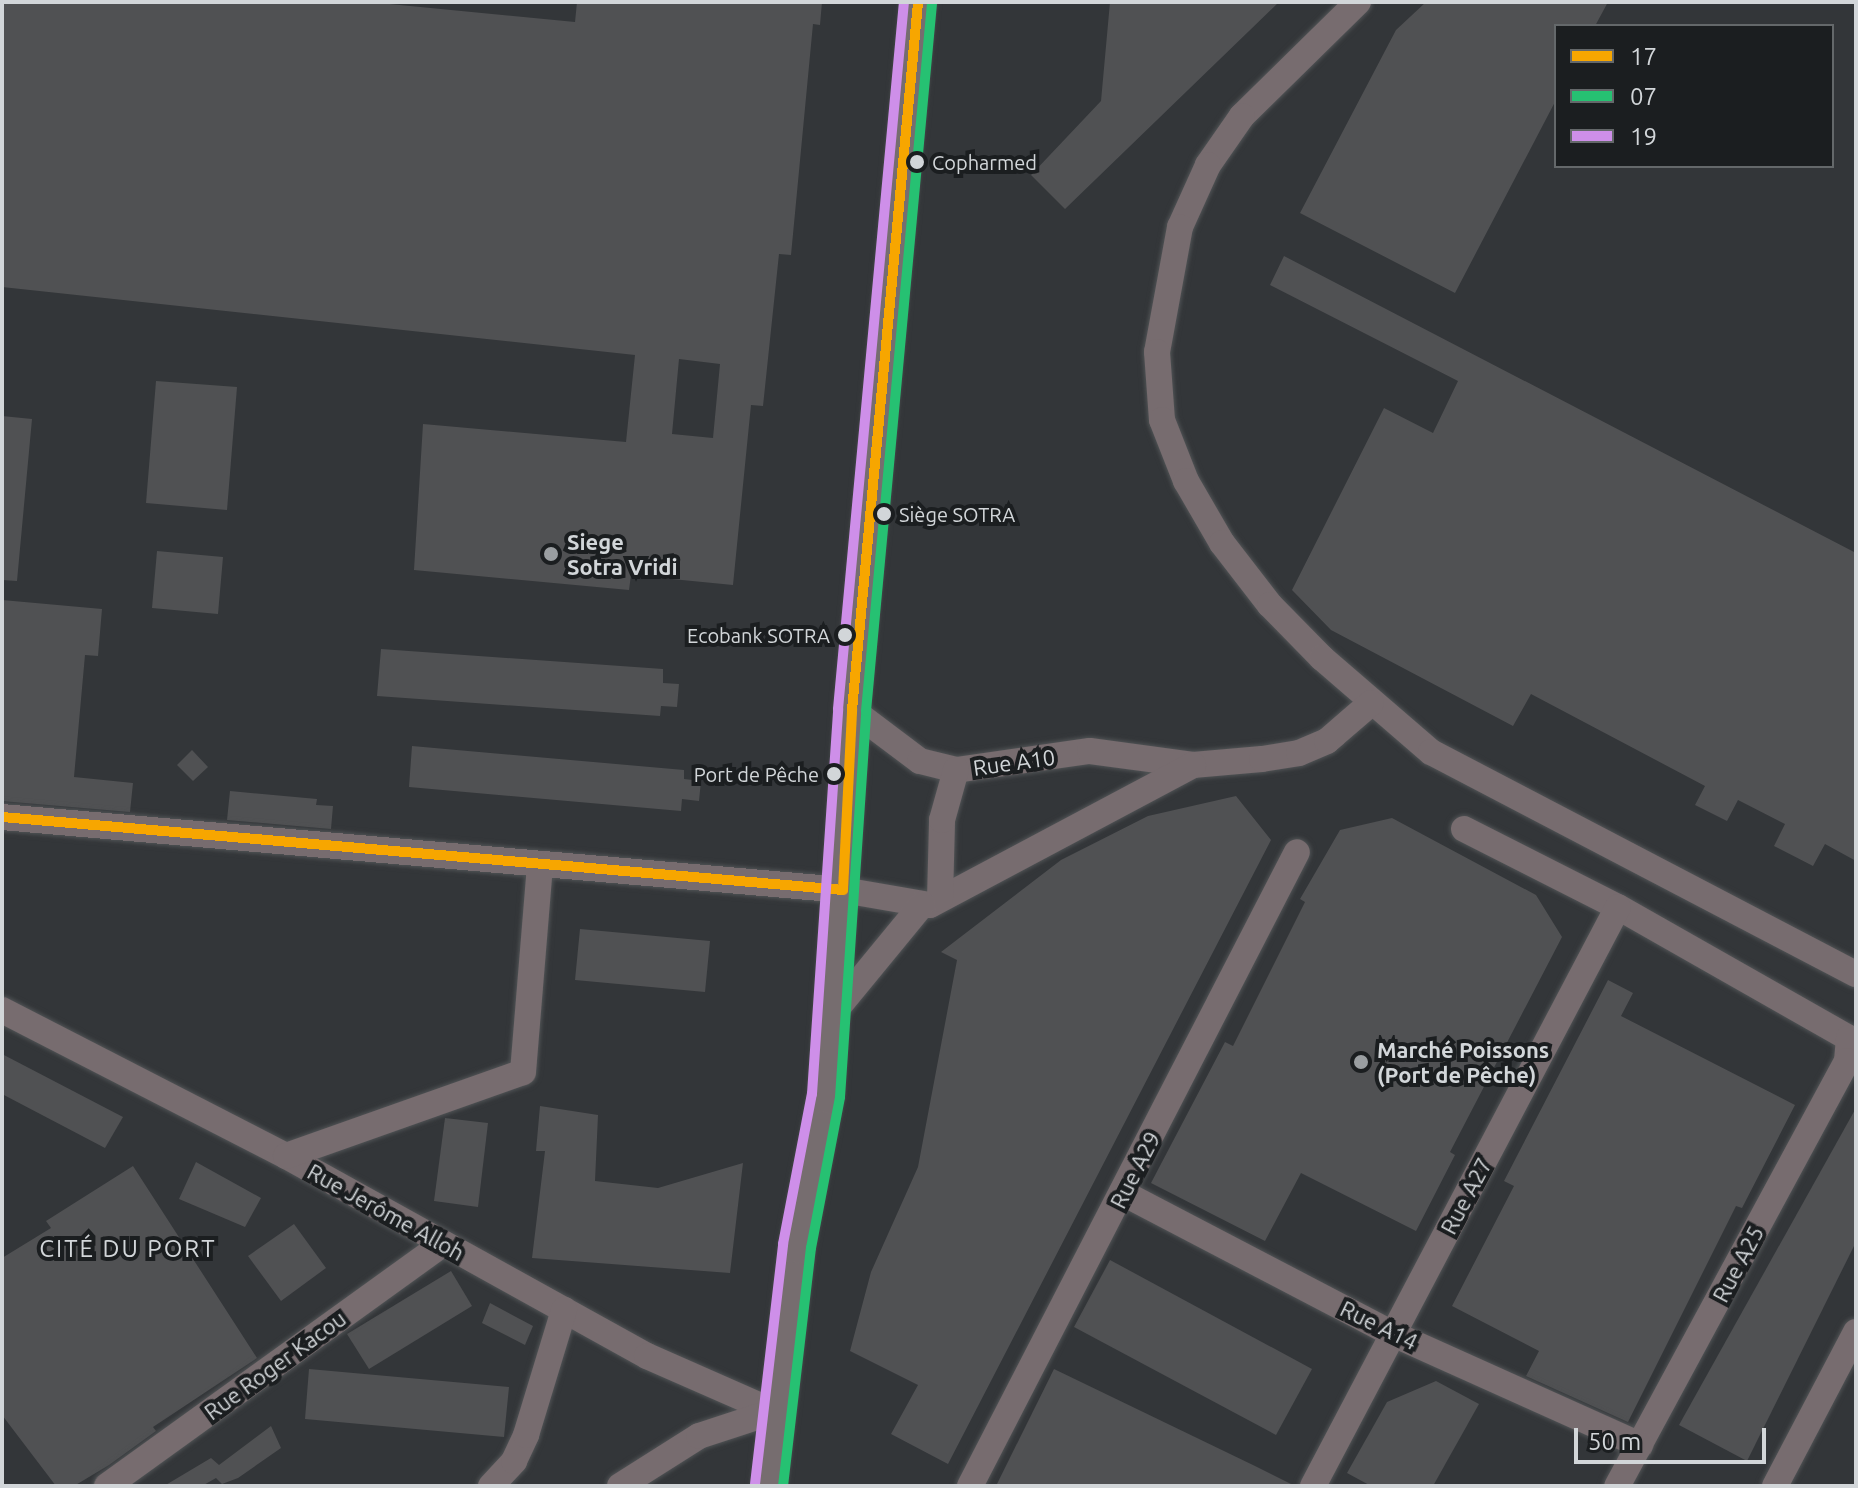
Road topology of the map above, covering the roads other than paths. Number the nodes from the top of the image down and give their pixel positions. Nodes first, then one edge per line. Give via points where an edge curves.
1 (918, 2) edge
2 (1358, 2) edge
3 (1371, 703) junction
4 (852, 710) junction
5 (1193, 765) junction
6 (956, 770) junction
7 (2, 817) edge
8 (1464, 829) dead end
9 (1297, 852) dead end
10 (540, 865) junction
11 (843, 890) junction
12 (931, 902) junction
13 (1618, 907) junction
14 (1856, 974) edge
15 (2, 1010) edge
16 (834, 1012) junction
17 (286, 1156) junction
18 (1123, 1193) junction
19 (443, 1244) junction
20 (564, 1310) junction
21 (1856, 1332) edge
22 (1393, 1334) junction
23 (775, 1411) junction
24 (1640, 1445) junction
25 (107, 1486) edge
26 (491, 1486) edge
27 (620, 1486) edge
28 (769, 1486) edge
29 (970, 1486) edge
30 (1313, 1486) edge
31 (1617, 1486) edge
32 (1775, 1486) edge

1 - 4 main road
2 - 3 street via 1242,116 1208,165 1180,227 1157,352 1162,420 1186,481 1222,543 1270,605
3 - 5 street, Rue A10 via 1327,741 1299,753
3 - 14 street via 1431,752 1498,791
4 - 6 street, Rue A10 via 920,761
4 - 11 main road
5 - 6 street, Rue A10 via 1090,751
5 - 12 street, Rue A10
6 - 12 street via 942,820
7 - 10 street
8 - 13 street
9 - 18 street, Rue A29
10 - 11 street
10 - 17 street via 523,1072
11 - 12 street
11 - 16 main road
12 - 16 street, Rue A10
13 - 22 street, Rue A27
13 - 24 street, Rue A25 via 1849,1038 1847,1061
15 - 17 street, Rue Jerôme Alloh
16 - 23 main road
17 - 19 street, Rue Jerôme Alloh
18 - 22 street, Rue A14
18 - 29 street, Rue A29
19 - 20 street, Rue Jerôme Alloh
19 - 25 street, Rue Roger Kacou
20 - 23 street, Rue Jerôme Alloh via 647,1356
20 - 26 street via 526,1435 514,1461
21 - 32 street
22 - 24 street, Rue A14
22 - 30 street, Rue A27
23 - 27 street via 699,1436
23 - 28 main road
24 - 31 street, Rue A25

